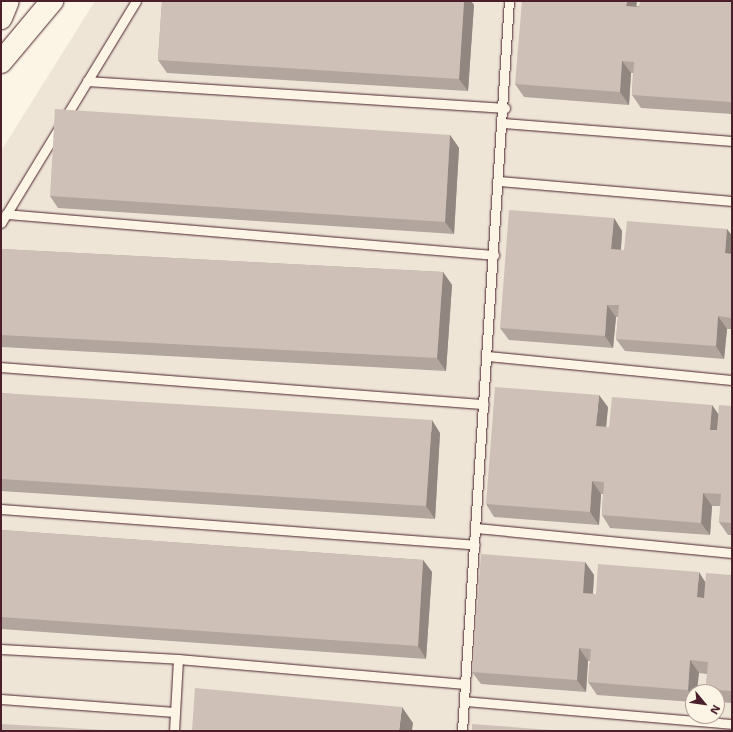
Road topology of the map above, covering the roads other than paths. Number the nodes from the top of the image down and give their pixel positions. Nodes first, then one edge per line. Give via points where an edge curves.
1 (8, 1) edge
2 (52, 1) edge
3 (136, 1) edge
4 (509, 1) edge
5 (1, 18) edge
6 (1, 62) edge
7 (87, 81) junction
8 (504, 108) junction
9 (503, 123) junction
10 (732, 141) edge
11 (500, 181) junction
12 (732, 201) edge
13 (6, 214) junction
14 (1, 223) edge
15 (494, 255) junction
16 (488, 356) junction
17 (1, 367) edge
18 (732, 380) edge
19 (484, 404) junction
20 (1, 509) edge
21 (476, 528) junction
22 (475, 545) junction
23 (732, 553) edge
24 (1, 649) edge
25 (178, 659) junction
26 (465, 684) junction
27 (1, 699) edge
28 (464, 701) junction
29 (175, 712) junction
30 (732, 724) edge
31 (174, 731) edge
32 (462, 731) edge

1 - 5 main road
2 - 6 main road
3 - 7 lane
4 - 8 lane
7 - 8 lane
7 - 13 lane
8 - 9 lane
9 - 10 lane
9 - 11 lane
11 - 12 lane
11 - 15 lane
13 - 14 lane
13 - 15 lane
15 - 16 lane
16 - 18 lane
16 - 19 lane
17 - 19 lane
19 - 21 lane
20 - 22 lane
21 - 22 lane
21 - 23 lane
22 - 26 lane
24 - 25 lane
25 - 26 lane
25 - 29 lane
26 - 28 lane
27 - 29 lane
28 - 30 lane
28 - 32 lane
29 - 31 lane

